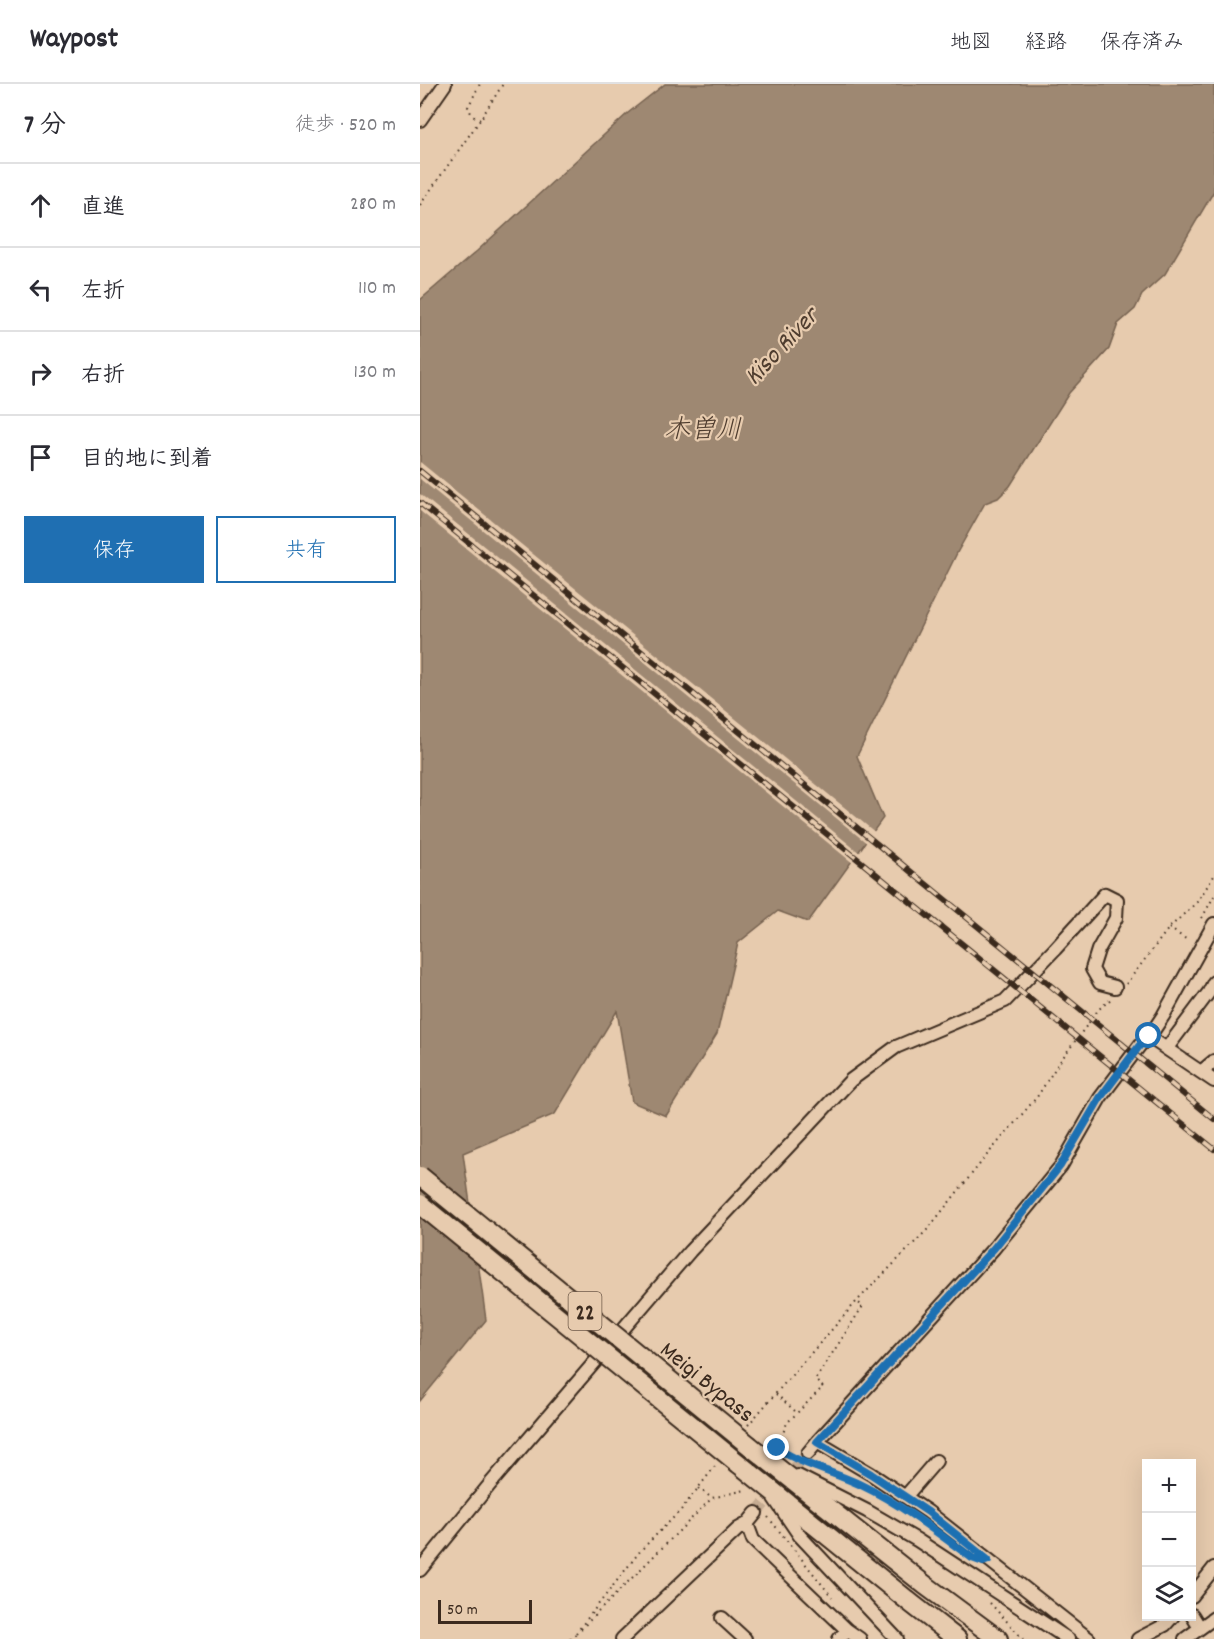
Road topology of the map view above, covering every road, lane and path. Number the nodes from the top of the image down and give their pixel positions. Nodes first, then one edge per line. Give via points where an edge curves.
1 (445, 84) edge
2 (480, 84) edge
3 (503, 84) edge
4 (420, 120) edge
5 (480, 120) junction
6 (420, 205) edge
7 (1214, 876) edge
8 (1214, 924) edge
9 (1169, 928) junction
10 (1190, 941) dead end
11 (1214, 982) edge
12 (1116, 992) junction
13 (1149, 1036) junction
14 (1167, 1048) junction
15 (1214, 1061) edge
16 (1202, 1071) junction
17 (1214, 1081) edge
18 (420, 1176) edge
19 (420, 1204) edge
20 (857, 1302) junction
21 (776, 1394) junction
22 (796, 1412) junction
23 (746, 1438) junction
24 (817, 1442) junction
25 (765, 1459) junction
26 (806, 1459) junction
27 (936, 1461) dead end
28 (717, 1463) dead end
29 (757, 1487) junction
30 (698, 1488) junction
31 (872, 1490) dead end
32 (905, 1497) junction
33 (712, 1498) junction
34 (756, 1513) tunnel mouth
35 (747, 1524) junction
36 (1214, 1568) edge
37 (420, 1570) edge
38 (1196, 1590) edge
39 (722, 1618) dead end
40 (1214, 1618) edge
41 (1169, 1621) edge
42 (1195, 1621) edge
43 (1200, 1628) junction
44 (576, 1633) junction
45 (843, 1634) edge
46 (570, 1639) edge
47 (622, 1639) edge
48 (745, 1639) edge
49 (860, 1639) edge
50 (897, 1639) edge
51 (957, 1639) edge
52 (998, 1639) edge
53 (1068, 1639) edge
54 (1089, 1639) edge
55 (1138, 1639) edge
56 (1185, 1639) edge

1 - 4 street
2 - 5 path via 468,107
3 - 5 path
5 - 6 path
7 - 9 path via 1197,902
8 - 13 street
9 - 10 path
9 - 12 path
11 - 14 street
12 - 20 path via 1099,1009 1037,1097 939,1215
12 - 37 street via 1100,983 1092,969 1116,918 1118,900 1105,894 1005,1001 896,1047 851,1080 690,1251
13 - 14 street
13 - 24 street via 1100,1098 1060,1166 994,1248
14 - 16 street
15 - 16 street
16 - 17 street
18 - 23 highway, Meigi Bypass / 22, bridge
19 - 29 highway, Meigi Bypass / 22, bridge via 739,1464
20 - 21 path
20 - 22 path via 863,1306 815,1380 823,1387
21 - 22 path
21 - 23 path
22 - 26 path via 777,1448
23 - 25 highway, Meigi Bypass / 22
24 - 26 street
24 - 32 street
25 - 52 highway, Meigi Bypass / 22
25 - 53 street via 867,1510
26 - 31 path
27 - 32 street
28 - 30 path
29 - 33 path
29 - 50 street
29 - 51 highway, Meigi Bypass / 22
30 - 33 path
30 - 44 path via 641,1550
32 - 54 street
33 - 44 path
34 - 35 street
35 - 45 street via 753,1540
35 - 47 street via 738,1528
36 - 38 street
39 - 48 street
40 - 43 street
41 - 55 street
42 - 43 street
43 - 56 street
44 - 46 path
45 - 49 street

